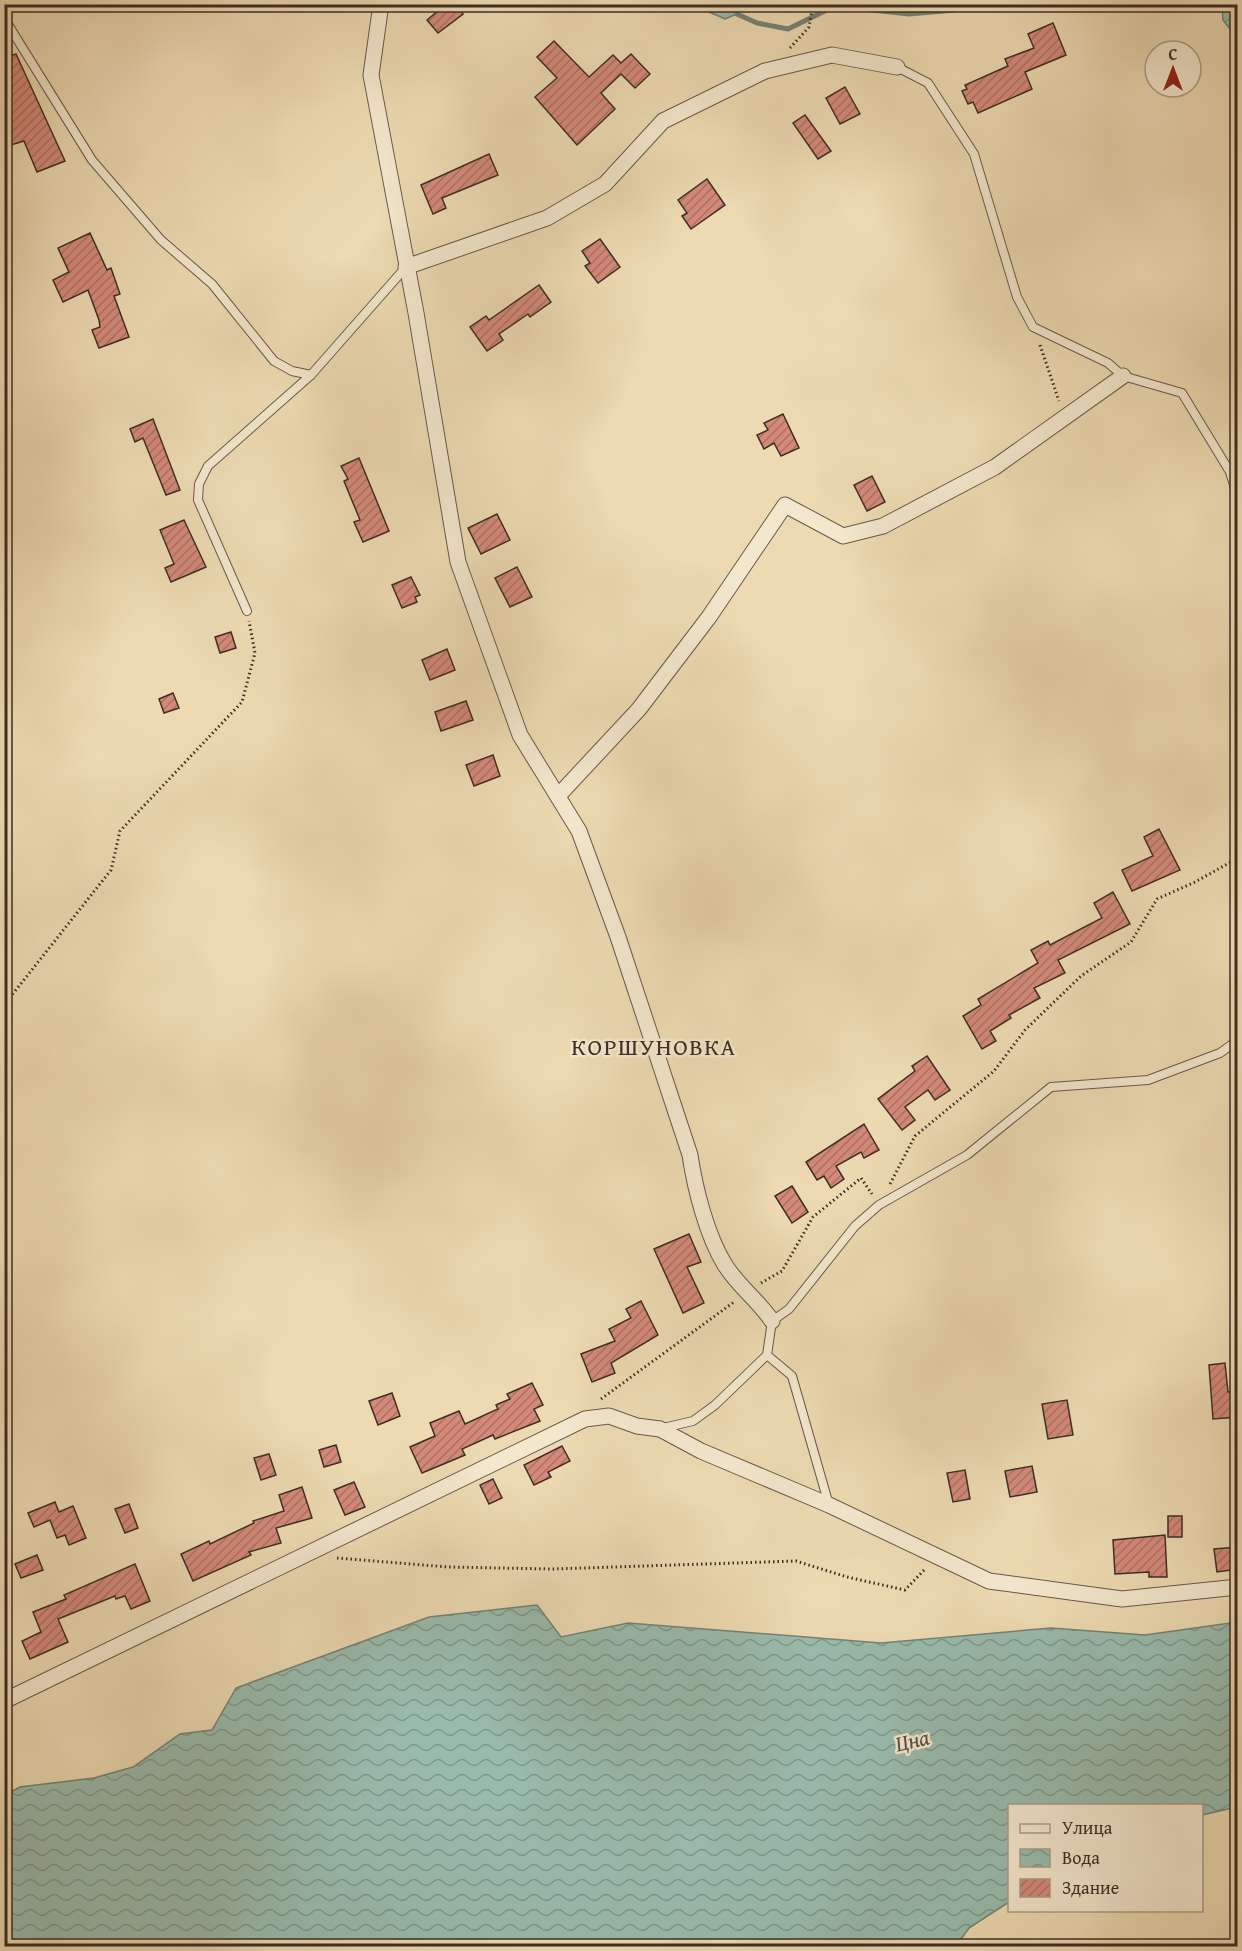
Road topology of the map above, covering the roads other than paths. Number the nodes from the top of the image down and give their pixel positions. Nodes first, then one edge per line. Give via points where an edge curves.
1 (381, 4) edge
2 (4, 18) edge
3 (897, 67) joint
4 (406, 267) junction
5 (311, 375) junction
6 (1123, 376) junction
7 (1238, 498) edge
8 (247, 610) road end
9 (558, 796) junction
10 (1238, 1040) edge
11 (772, 1321) junction
12 (767, 1355) junction
13 (660, 1429) junction
14 (829, 1505) junction
15 (1238, 1587) edge
16 (4, 1701) edge

1 - 4 street via 370,75
2 - 5 lane via 92,160 161,240 212,284 274,361
3 - 4 street via 832,55 765,71 663,121 606,184 547,218
3 - 6 lane via 928,83 974,154 1017,297 1032,327 1108,363
4 - 5 lane
4 - 9 street via 458,562 520,735
5 - 8 lane via 208,466 199,484 198,500
6 - 7 lane via 1182,393 1230,472
6 - 9 street via 995,467 883,526 843,536 786,505 639,709
9 - 11 street via 579,831 618,938 690,1155 695,1193 725,1265
10 - 11 lane via 1220,1053 1148,1080 1051,1087 967,1155 879,1205 855,1226 789,1309
11 - 12 lane
12 - 13 lane via 693,1421
12 - 14 lane via 792,1377
13 - 14 street via 701,1451
13 - 16 street via 609,1416 585,1419
14 - 15 street via 989,1581 1122,1599

